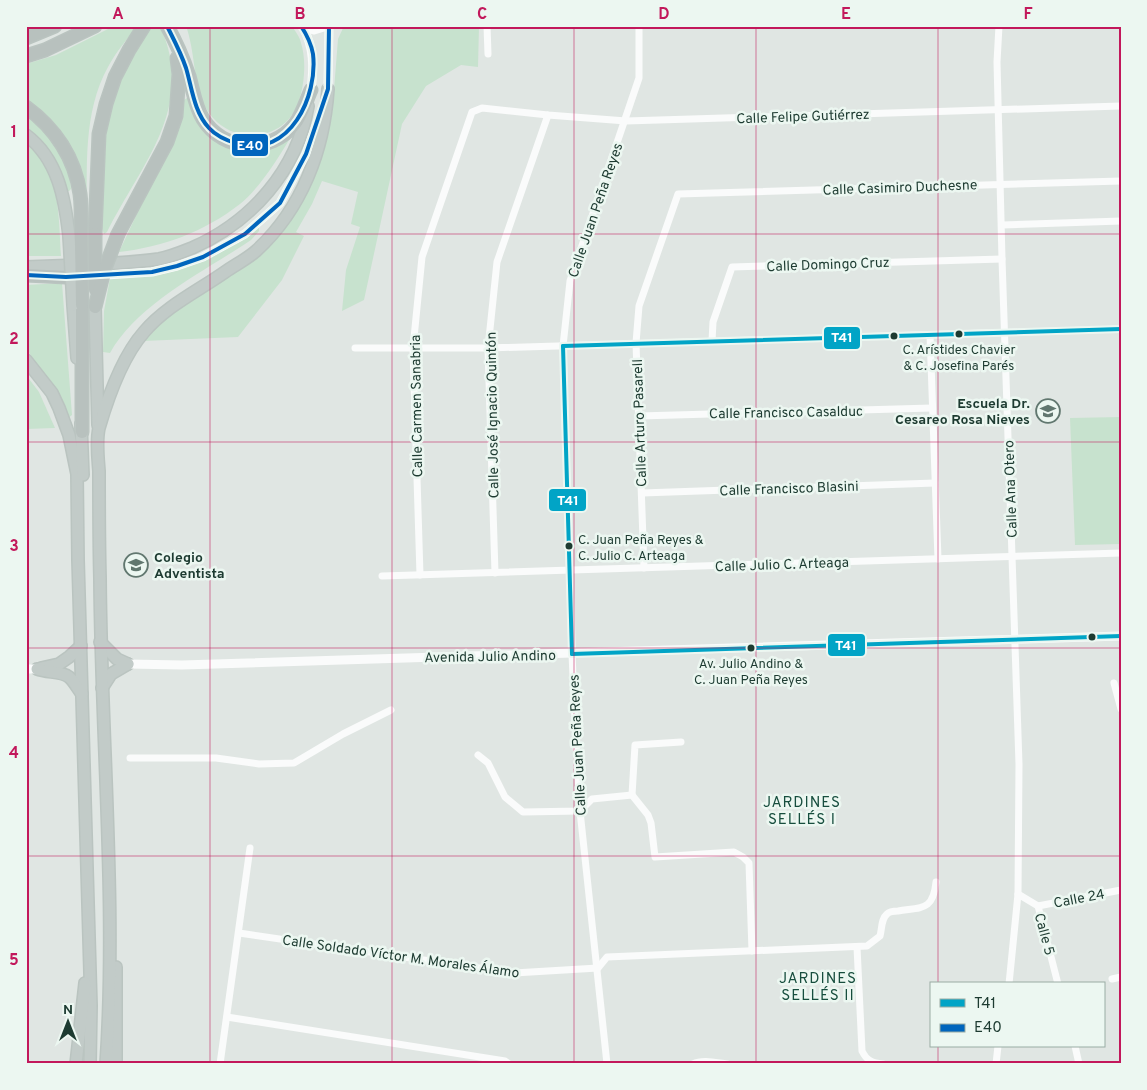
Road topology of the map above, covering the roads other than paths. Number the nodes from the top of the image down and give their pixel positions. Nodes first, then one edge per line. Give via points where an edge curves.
1 (55, 26) edge
2 (95, 26) edge
3 (144, 26) edge
4 (168, 26) edge
5 (328, 26) edge
6 (487, 26) edge
7 (639, 26) edge
8 (999, 26) edge
9 (302, 27) edge
10 (26, 38) edge
11 (175, 41) junction
12 (488, 54) dead end
13 (26, 56) edge
14 (328, 89) junction
15 (311, 90) junction
16 (1121, 106) edge
17 (26, 107) edge
18 (487, 108) joint
19 (998, 110) junction
20 (548, 115) junction
21 (626, 122) junction
22 (26, 135) edge
23 (1121, 180) edge
24 (1000, 184) junction
25 (678, 194) joint
26 (1121, 221) edge
27 (1002, 225) junction
28 (75, 236) junction
29 (1002, 259) junction
30 (26, 267) edge
31 (26, 275) edge
32 (66, 278) junction
33 (26, 280) edge
34 (95, 307) junction
35 (1121, 330) edge
36 (1005, 333) junction
37 (930, 336) junction
38 (712, 341) junction
39 (636, 343) junction
40 (563, 346) junction
41 (355, 348) dead end
42 (413, 348) junction
43 (488, 348) junction
44 (26, 360) edge
45 (932, 408) junction
46 (639, 416) junction
47 (82, 432) joint
48 (98, 432) junction
49 (935, 483) junction
50 (642, 492) junction
51 (1121, 553) edge
52 (1012, 557) junction
53 (938, 559) junction
54 (644, 568) junction
55 (569, 570) junction
56 (495, 573) junction
57 (420, 575) junction
58 (382, 576) dead end
59 (80, 622) junction
60 (1121, 636) edge
61 (1015, 640) junction
62 (100, 642) junction
63 (81, 646) junction
64 (572, 654) junction
65 (128, 664) junction
66 (31, 669) edge
67 (1114, 683) dead end
68 (102, 688) junction
69 (82, 695) junction
70 (1121, 709) edge
71 (391, 710) dead end
72 (681, 742) dead end
73 (478, 755) dead end
74 (130, 758) dead end
75 (632, 795) junction
76 (580, 811) junction
77 (250, 848) dead end
78 (936, 882) dead end
79 (1121, 890) edge
80 (1018, 894) junction
81 (109, 895) junction
82 (1038, 906) junction
83 (240, 934) junction
84 (857, 947) junction
85 (90, 950) junction
86 (752, 951) junction
87 (598, 968) junction
88 (1121, 978) edge
89 (1112, 979) dead end
90 (1009, 982) edge
91 (1057, 982) edge
92 (227, 1017) junction
93 (998, 1048) edge
94 (1075, 1048) edge
95 (76, 1064) edge
96 (90, 1064) edge
97 (106, 1064) edge
98 (116, 1064) edge
99 (220, 1064) edge
100 (509, 1064) edge
101 (607, 1064) edge
102 (694, 1064) edge
103 (727, 1064) edge
104 (883, 1064) edge
105 (996, 1064) edge
106 (1079, 1064) edge

1 - 10 highway
2 - 13 highway
3 - 34 highway, bridge via 115,77 99,134
4 - 11 highway
5 - 9 street via 314,30
5 - 14 street
6 - 12 street
7 - 21 street, Calle Juan Peña Reyes via 639,78
8 - 19 street, Calle Ana Otero
9 - 15 street via 313,57
11 - 15 highway via 197,108 210,128 233,143 258,145 281,137 295,124
11 - 34 highway, bridge via 179,74 176,116 167,142 118,234
14 - 32 street via 306,154 280,202 245,234 203,257 177,266 152,272
14 - 48 highway via 318,149 294,204 255,252 164,312 143,332 127,356
15 - 30 highway via 302,131 288,163 259,202 218,236 160,258
16 - 19 street, Calle Felipe Gutiérrez
17 - 28 highway via 52,131 76,173 80,194
18 - 20 street, Calle Felipe Gutiérrez
18 - 42 street, Calle Carmen Sanabria via 472,112 422,257
19 - 21 street, Calle Felipe Gutiérrez
19 - 24 street, Calle Ana Otero
20 - 21 street, Calle Felipe Gutiérrez
20 - 43 street, Calle José Ignacio Quintón via 497,262
21 - 40 street, Calle Juan Peña Reyes via 570,281
22 - 28 highway via 47,156 56,172
23 - 24 street, Calle Casimiro Duchesne
24 - 25 street, Calle Casimiro Duchesne
24 - 27 street, Calle Ana Otero
25 - 39 street, Calle Arturo Pasarell via 639,306
26 - 27 street
27 - 29 street, Calle Ana Otero
28 - 47 highway, bridge
29 - 36 street, Calle Ana Otero
29 - 38 street, Calle Domingo Cruz via 732,267 713,322
31 - 32 highway
32 - 33 street
34 - 48 highway
35 - 36 street
36 - 37 street
36 - 52 street, Calle Ana Otero
37 - 38 street
37 - 45 street
38 - 39 street
39 - 40 street
39 - 46 street, Calle Arturo Pasarell
40 - 43 street
40 - 55 street, Calle Juan Peña Reyes
41 - 42 street
42 - 43 street
42 - 57 street, Calle Carmen Sanabria
43 - 56 street, Calle José Ignacio Quintón
44 - 59 highway via 52,393 59,408 77,474
45 - 46 street, Calle Francisco Casalduc
45 - 49 street
46 - 50 street, Calle Arturo Pasarell
47 - 59 highway via 84,542
48 - 62 highway
49 - 50 street, Calle Francisco Blasini
49 - 53 street
50 - 54 street, Calle Arturo Pasarell
51 - 52 street, Calle Julio C. Arteaga
52 - 53 street, Calle Julio C. Arteaga
52 - 61 street, Calle Ana Otero
53 - 54 street, Calle Julio C. Arteaga
54 - 55 street, Calle Julio C. Arteaga
55 - 56 street, Calle Julio C. Arteaga
55 - 64 street, Calle Juan Peña Reyes
56 - 57 street, Calle Julio C. Arteaga
57 - 58 street, Calle Julio C. Arteaga
59 - 63 highway
60 - 61 street, Avenida Julio Andino
61 - 64 street, Avenida Julio Andino
61 - 80 street, Calle Ana Otero
62 - 65 highway via 117,660
62 - 68 highway
63 - 66 highway via 58,664
63 - 69 highway
64 - 65 street, Avenida Julio Andino
64 - 76 street, Calle Juan Peña Reyes
65 - 68 highway via 111,674
66 - 69 highway via 60,672 70,677
67 - 70 street
68 - 81 highway
69 - 85 highway
71 - 74 street via 294,763 259,764 216,758
72 - 75 street via 635,745
73 - 76 street via 488,763 505,797 524,812
75 - 76 street via 592,799
75 - 86 street via 651,822 654,857 734,852 749,863
76 - 87 street, Calle Juan Peña Reyes
77 - 83 street
78 - 84 street via 929,903 919,909 887,914 878,938 867,946
79 - 82 street, Calle 24
80 - 82 street, Calle 5
80 - 90 street, Calle Ana Otero
81 - 97 highway
81 - 98 highway via 118,1001
82 - 91 street, Calle 5
83 - 87 street, Calle Soldado Víctor M. Morales Álamo via 514,973
83 - 92 street
84 - 86 street, Calle Soldado Víctor M. Morales Álamo
84 - 104 street via 862,1051 872,1063
85 - 95 highway
85 - 96 highway
86 - 87 street, Calle Soldado Víctor M. Morales Álamo via 607,956
87 - 101 street, Calle Juan Peña Reyes
88 - 89 street
92 - 99 street
92 - 100 street
93 - 105 street
94 - 106 street
102 - 103 street

